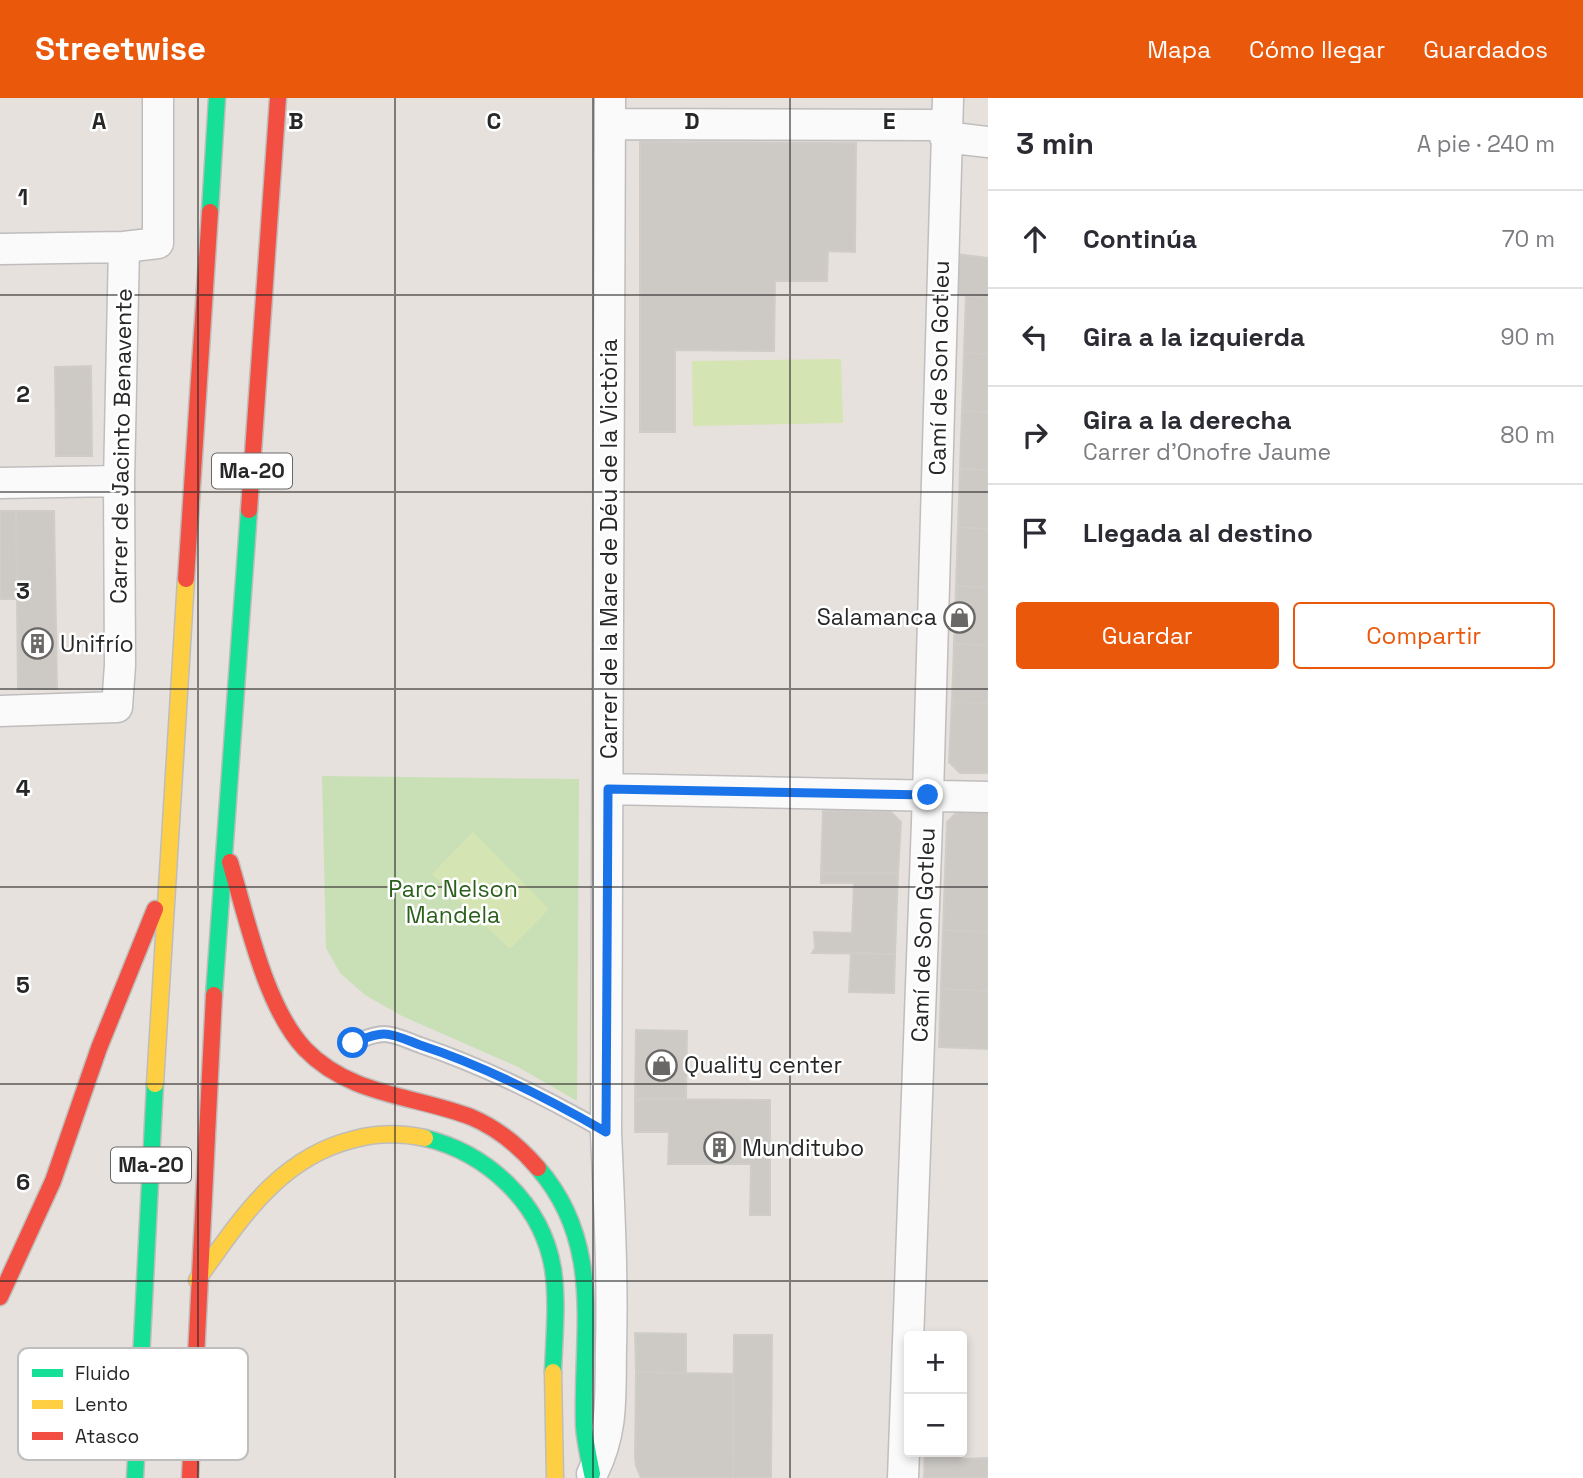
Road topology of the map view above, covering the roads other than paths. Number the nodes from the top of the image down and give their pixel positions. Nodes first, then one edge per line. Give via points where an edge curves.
1 (158, 98) edge
2 (217, 98) edge
3 (278, 98) edge
4 (610, 111) edge
5 (947, 120) edge
6 (988, 142) edge
7 (124, 247) junction
8 (0, 248) edge
9 (118, 481) junction
10 (0, 483) edge
11 (0, 711) edge
12 (608, 789) junction
13 (928, 795) junction
14 (988, 797) edge
15 (224, 844) junction
16 (168, 877) junction
17 (353, 1043) dead end
18 (606, 1132) junction
19 (198, 1280) junction
20 (0, 1297) edge
21 (141, 1348) edge
22 (195, 1348) edge
23 (551, 1438) junction
24 (135, 1460) edge
25 (190, 1460) edge
26 (537, 1465) dead end
27 (592, 1474) joint
28 (135, 1478) edge
29 (190, 1478) edge
30 (555, 1478) edge
31 (902, 1478) edge

1 - 7 street via 158,243
2 - 16 highway, Ma-20
3 - 15 highway, Ma-20
4 - 5 street
4 - 12 street, Carrer de la Mare de Déu de la Victòria
5 - 6 street
5 - 13 street, Camí de Son Gotleu
7 - 8 street
7 - 9 street, Carrer de Jacinto Benavente
9 - 10 street
9 - 11 street, Carrer de Jacinto Benavente via 117,707
12 - 13 street
12 - 18 street, Carrer de la Mare de Déu de la Victòria
13 - 14 street
13 - 31 street, Camí de Son Gotleu
15 - 19 highway, Ma-20
15 - 27 highway via 275,1001 304,1047 327,1069 362,1087 454,1112 495,1131 532,1161 561,1199 584,1266 584,1430
16 - 20 highway via 99,1048 53,1181
16 - 21 highway, Ma-20
17 - 18 lane via 385,1034 440,1051
18 - 27 street, Carrer de la Mare de Déu de la Victòria via 612,1280 609,1425 604,1452
19 - 22 highway, Ma-20
19 - 23 highway via 276,1179 322,1148 377,1134 435,1139 464,1149 509,1184 542,1231 555,1287
23 - 26 highway
23 - 30 highway
24 - 28 highway, Ma-20
25 - 29 highway, Ma-20

